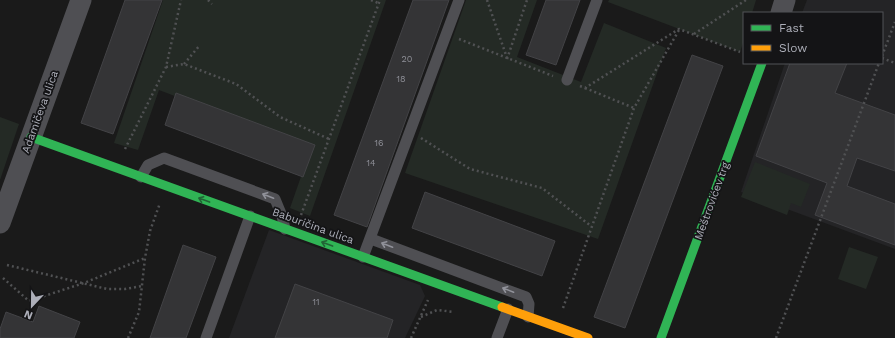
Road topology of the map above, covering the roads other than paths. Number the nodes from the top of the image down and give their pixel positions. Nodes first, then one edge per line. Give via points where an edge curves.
1 (80, 0) edge
2 (459, 0) edge
3 (597, 0) edge
4 (785, 0) edge
5 (781, 12) edge
6 (762, 64) edge
7 (567, 80) road end
8 (31, 137) junction
9 (141, 177) junction
10 (250, 216) junction
11 (0, 223) edge
12 (289, 231) junction
13 (370, 238) junction
14 (364, 257) junction
15 (508, 309) junction
16 (528, 317) junction
17 (206, 338) edge
18 (497, 338) edge
19 (588, 338) edge
20 (661, 338) edge

1 - 8 street, Adamičeva ulica
2 - 13 lane
3 - 7 lane
4 - 5 street
6 - 20 street, Meštrovićev trg
8 - 9 street, Baburičina ulica
8 - 11 street, Adamičeva ulica
10 -> 9 street, Baburičina ulica
12 -> 9 lane via 275,199 164,158 148,165
10 - 12 street, Baburičina ulica
10 - 17 lane
14 -> 12 street, Baburičina ulica
13 - 14 lane
16 -> 13 lane via 529,304 526,297
14 - 15 street, Baburičina ulica
15 - 16 street, Baburičina ulica
15 - 18 lane
16 - 19 street, Baburičina ulica

